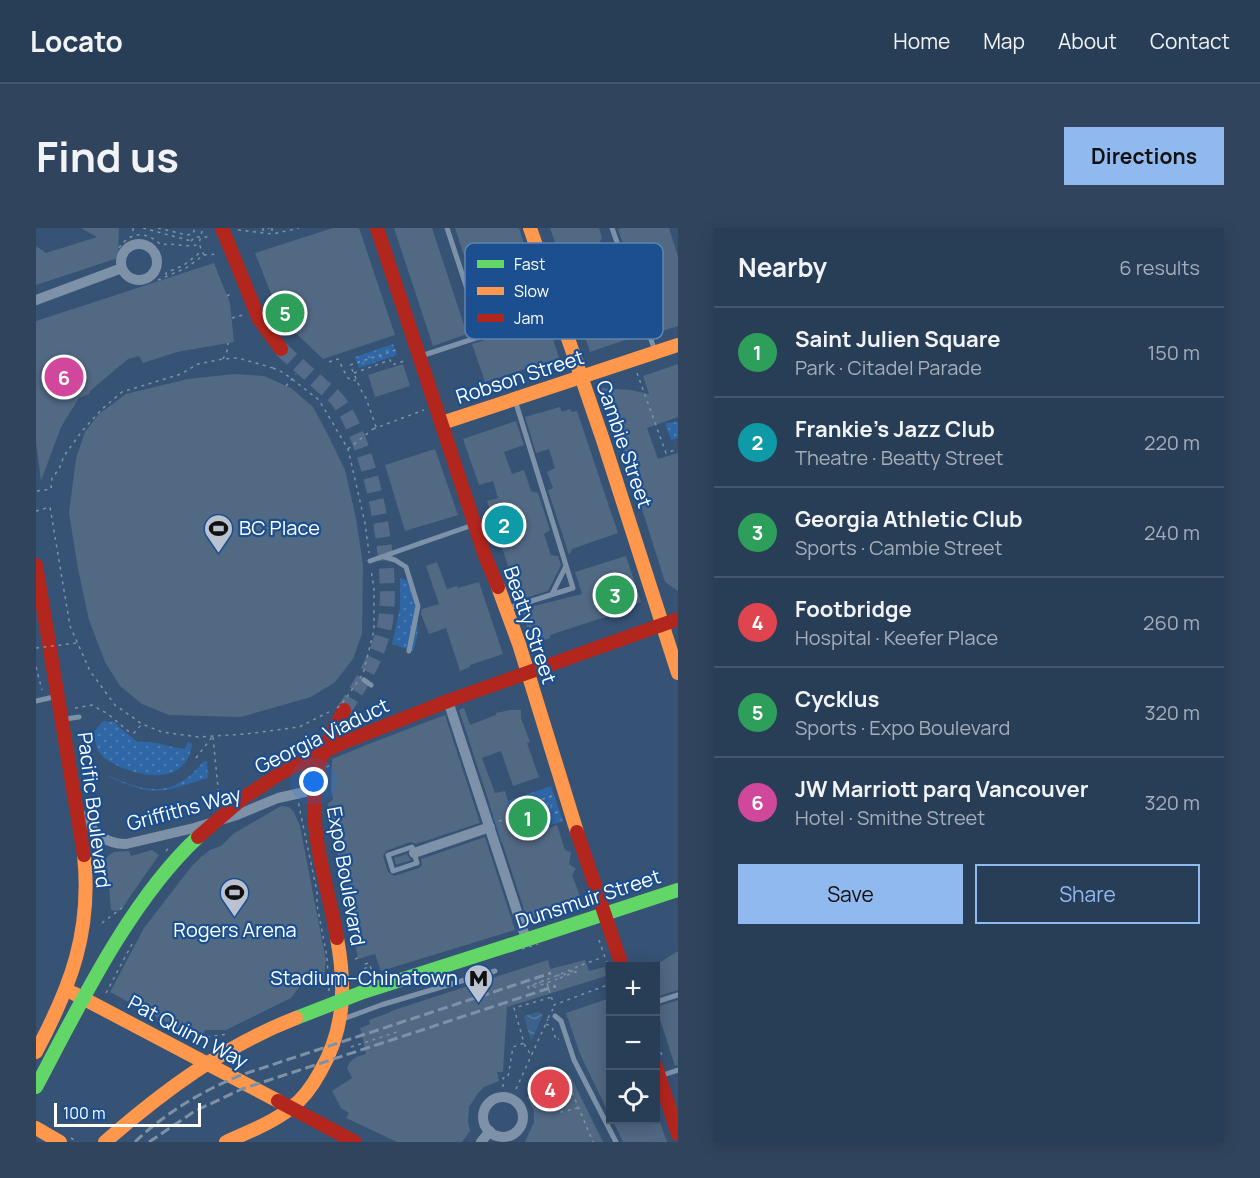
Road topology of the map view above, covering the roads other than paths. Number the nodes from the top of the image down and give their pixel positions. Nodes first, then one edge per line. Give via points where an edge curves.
1 (222, 228) edge
2 (377, 228) edge
3 (447, 228) edge
4 (530, 228) edge
5 (612, 228) edge
6 (535, 243) edge
7 (617, 243) edge
8 (122, 268) dead end
9 (465, 283) edge
10 (36, 300) edge
11 (472, 339) edge
12 (568, 339) edge
13 (651, 339) edge
14 (678, 345) edge
15 (281, 349) tunnel mouth
16 (656, 352) junction
17 (414, 358) junction
18 (581, 378) junction
19 (514, 399) junction
20 (442, 423) junction
21 (474, 524) junction
22 (386, 557) dead end
23 (370, 561) road end
24 (36, 565) edge
25 (566, 566) junction
26 (552, 594) junction
27 (507, 609) junction
28 (678, 619) edge
29 (662, 625) junction
30 (409, 651) dead end
31 (527, 672) junction
32 (678, 673) edge
33 (364, 680) dead end
34 (372, 685) dead end
35 (60, 696) junction
36 (36, 701) edge
37 (450, 707) junction
38 (340, 709) tunnel mouth
39 (63, 715) junction
40 (79, 717) dead end
41 (314, 790) junction
42 (76, 808) junction
43 (494, 824) junction
44 (414, 853) junction
45 (678, 890) edge
46 (604, 915) junction
47 (525, 940) junction
48 (621, 962) edge
49 (495, 971) dead end
50 (68, 991) junction
51 (678, 995) edge
52 (660, 1001) edge
53 (555, 1016) dead end
54 (342, 1020) junction
55 (36, 1052) edge
56 (660, 1066) edge
57 (660, 1070) edge
58 (678, 1070) edge
59 (36, 1087) edge
60 (291, 1108) junction
61 (36, 1128) edge
62 (490, 1131) dead end
63 (678, 1134) edge
64 (60, 1142) edge
65 (105, 1142) edge
66 (226, 1142) edge
67 (354, 1142) edge
68 (481, 1142) edge
69 (616, 1142) edge

1 - 15 main road via 259,319
2 - 17 main road, Beatty Street
3 - 9 lane
4 - 6 main road, Cambie Street
5 - 7 lane
8 - 10 street
11 - 17 lane
12 - 18 main road, Cambie Street
13 - 16 lane
14 - 16 main road, Robson Street
16 - 18 main road, Robson Street
17 - 20 main road, Beatty Street
18 - 19 main road, Robson Street
18 - 29 main road, Cambie Street
19 - 20 main road, Robson Street
19 - 25 lane
20 - 21 main road, Beatty Street
21 - 23 lane, bridge
21 - 27 main road, Beatty Street
22 - 30 lane via 406,567 418,606
24 - 35 main road, Pacific Boulevard
25 - 26 lane
25 - 26 lane via 573,588
26 - 27 lane
27 - 31 main road, Beatty Street
28 - 29 main road, Georgia Viaduct
29 - 31 main road, Georgia Viaduct
29 - 32 main road, Cambie Street
31 - 37 main road, Georgia Viaduct via 486,687
31 - 46 main road, Beatty Street
33 - 34 lane
35 - 36 lane
35 - 39 main road, Pacific Boulevard
37 - 43 street
37 - 59 main road, Georgia Viaduct, bridge via 355,738 314,757 225,812 163,876 137,911
38 - 41 main road, Expo Boulevard
39 - 40 lane
39 - 42 main road, Pacific Boulevard
41 - 42 street, Griffiths Way via 126,844 95,834
41 - 54 main road, Expo Boulevard via 316,831 343,978
42 - 50 main road, Pacific Boulevard via 87,884 81,941
43 - 44 street
43 - 47 street
44 - 44 lane via 412,847 388,855 393,871 417,863
45 - 46 main road, Dunsmuir Street
46 - 47 main road, Dunsmuir Street
46 - 48 main road, Beatty Street
47 - 65 main road, Dunsmuir Street, bridge via 319,1009 262,1033 181,1082
49 - 54 lane
50 - 55 main road, Pacific Boulevard
50 - 60 main road, Pat Quinn Way
51 - 52 lane
53 - 69 lane via 561,1021 574,1060
54 - 60 main road, Expo Boulevard via 324,1068
56 - 58 lane
57 - 63 main road
60 - 66 main road, Expo Boulevard
60 - 67 main road, Pat Quinn Way
61 - 64 main road
62 - 68 street

